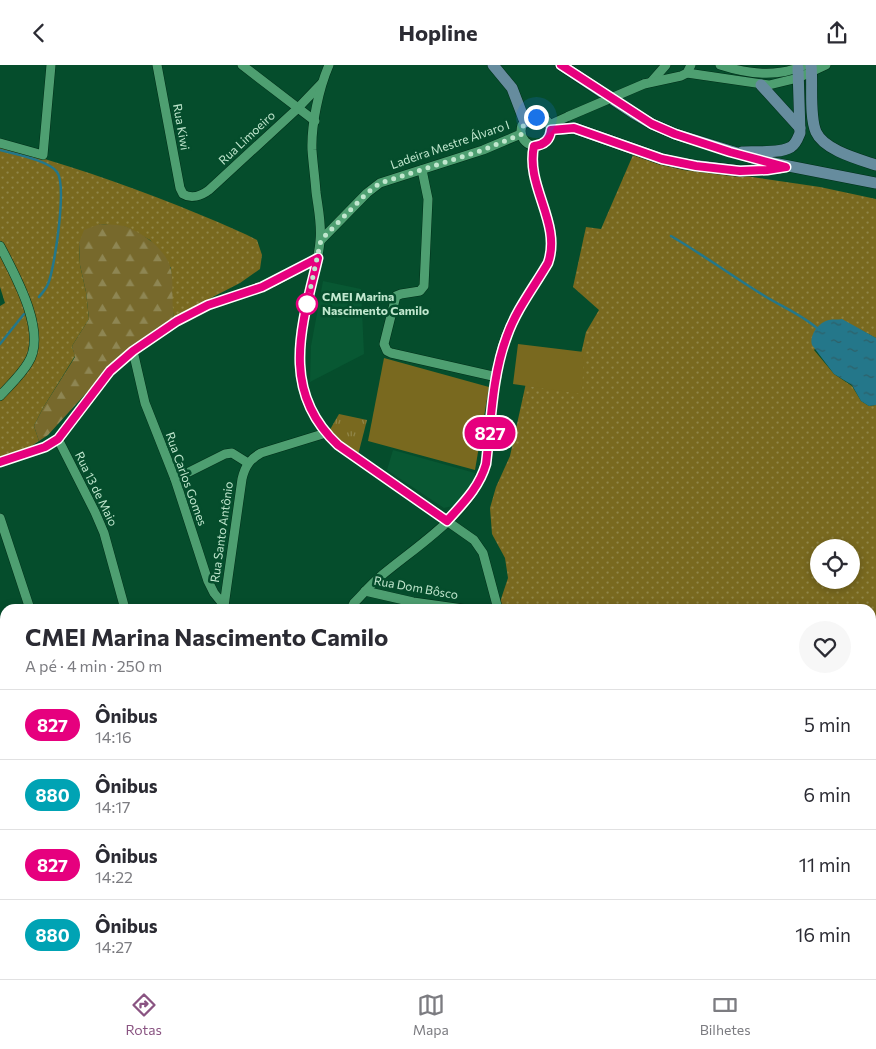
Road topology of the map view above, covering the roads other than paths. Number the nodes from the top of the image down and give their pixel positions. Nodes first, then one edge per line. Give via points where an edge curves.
1 (51, 65) edge
2 (157, 65) edge
3 (242, 65) edge
4 (329, 65) edge
5 (493, 65) edge
6 (562, 65) edge
7 (667, 65) edge
8 (720, 65) edge
9 (826, 65) edge
10 (805, 70) edge
11 (686, 71) edge
12 (648, 83) junction
13 (321, 84) junction
14 (761, 85) junction
15 (297, 109) junction
16 (315, 121) junction
17 (525, 122) junction
18 (550, 127) junction
19 (800, 128) junction
20 (522, 134) junction
21 (0, 143) edge
22 (534, 146) junction
23 (730, 152) junction
24 (876, 165) edge
25 (786, 167) junction
26 (422, 170) junction
27 (876, 183) edge
28 (183, 194) joint
29 (321, 240) junction
30 (0, 246) edge
31 (318, 258) junction
32 (133, 351) junction
33 (497, 377) junction
34 (0, 396) edge
35 (326, 433) junction
36 (58, 439) junction
37 (0, 462) edge
38 (248, 463) junction
39 (176, 479) junction
40 (0, 518) edge
41 (447, 521) junction
42 (365, 591) junction
43 (28, 604) edge
44 (125, 604) edge
45 (223, 604) edge
46 (226, 604) edge
47 (355, 604) edge
48 (421, 604) edge
49 (497, 604) edge

1 - 21 street via 43,155
2 - 28 street, Rua Kiwi
3 - 15 street
4 - 13 street
5 - 17 main road via 512,88
6 - 23 main road via 652,124
7 - 11 street via 672,74
7 - 12 street
8 - 10 street via 761,74
9 - 10 street
10 - 14 street via 776,84
10 - 19 main road
10 - 24 main road via 813,122 821,140 829,147
11 - 12 street
11 - 14 street
12 - 18 street, bridge via 569,115
13 - 15 street, Rua Limoeiro
13 - 16 street
14 - 19 main road
15 - 16 street
15 - 28 street, Rua Limoeiro via 206,192 198,196
16 - 29 street via 312,149
17 - 18 street via 539,117
17 - 20 street
18 - 22 street via 548,141
18 - 25 main road via 574,128 662,159 707,168 740,171
19 - 23 main road via 792,147
20 - 22 street via 526,143
20 - 26 street, Ladeira Mestre Álvaro I
22 - 33 street via 532,164 552,236 551,254 510,328
23 - 25 main road
25 - 27 main road
26 - 29 street, Ladeira Mestre Álvaro I via 380,183
26 - 33 street via 428,199 424,286 420,291 396,296 385,348 391,353
29 - 31 street
30 - 34 street via 23,297 32,323 34,344 28,363
31 - 32 street via 262,287 208,305
31 - 35 street via 299,357 303,389 310,410
32 - 36 street via 110,371
32 - 39 street, Rua Carlos Gomes via 145,403
33 - 41 street via 483,475 473,492
35 - 38 street via 262,453
35 - 41 street via 338,445
36 - 37 street via 45,447
36 - 44 street, Rua 13 de Maio via 104,533
38 - 39 street via 232,453 225,454
38 - 46 street, Rua Santo Antônio via 242,479
39 - 45 street, Rua Carlos Gomes via 208,581
40 - 43 street
41 - 42 street
41 - 49 street via 474,540 483,553
42 - 47 street
42 - 48 street, Rua Dom Bôsco

